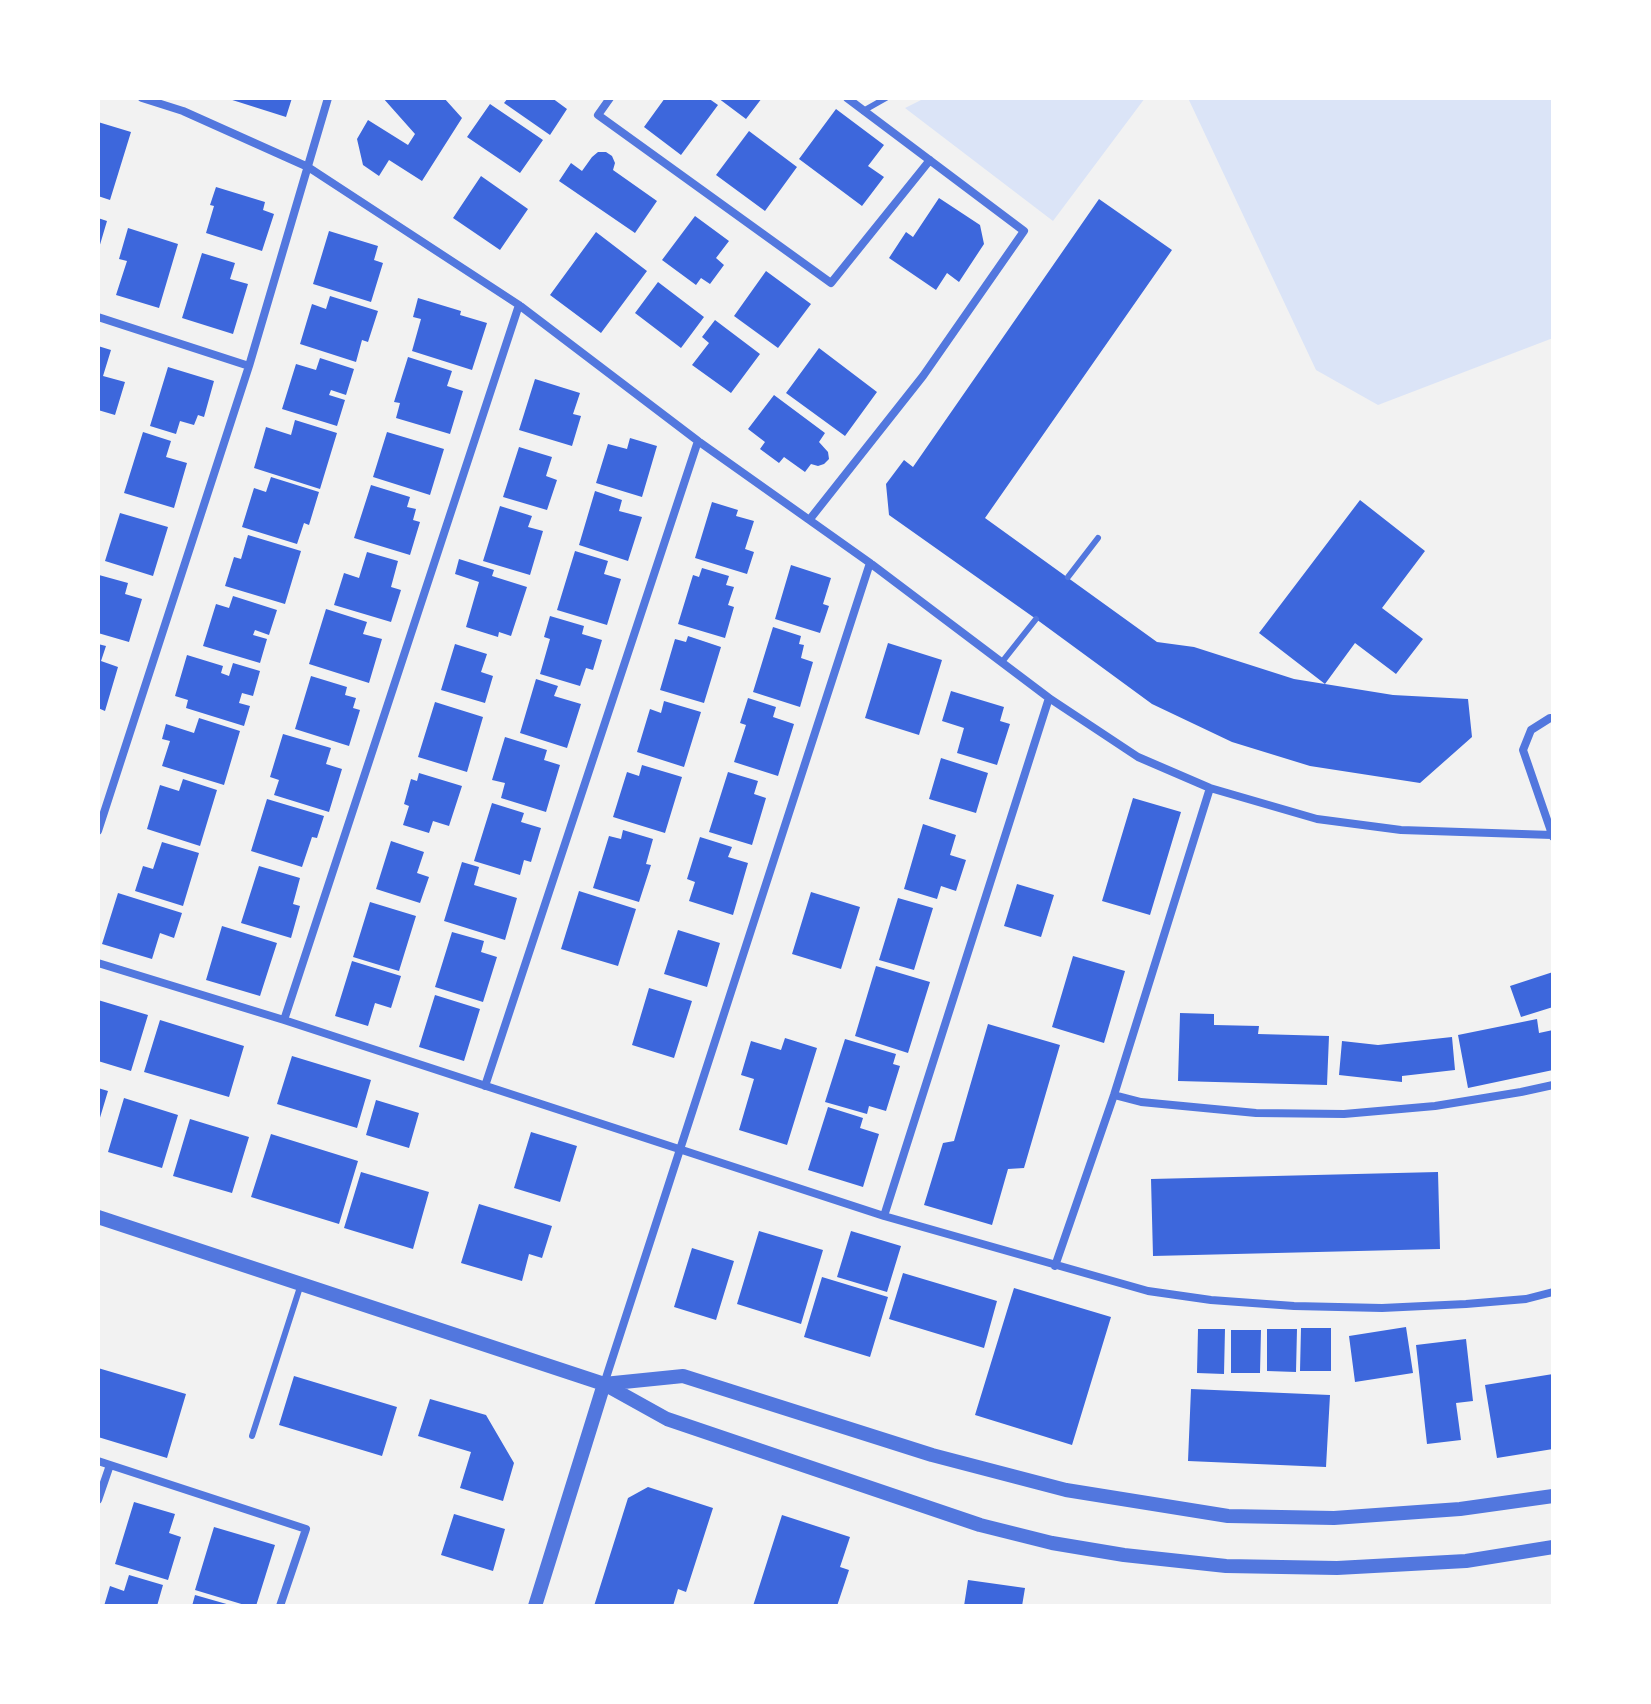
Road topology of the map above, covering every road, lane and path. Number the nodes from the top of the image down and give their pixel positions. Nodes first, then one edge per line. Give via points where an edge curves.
1 (142, 98) edge
2 (328, 98) edge
3 (610, 98) edge
4 (847, 98) edge
5 (886, 98) edge
6 (863, 111) junction
7 (930, 160) junction
8 (308, 167) junction
9 (519, 305) junction
10 (98, 317) edge
11 (249, 366) junction
12 (698, 441) junction
13 (810, 519) junction
14 (1098, 538) dead end
15 (870, 563) junction
16 (1068, 577) dead end
17 (1036, 619) dead end
18 (1002, 662) junction
19 (1049, 698) junction
20 (1553, 718) edge
21 (1210, 788) junction
22 (98, 831) edge
23 (1553, 836) edge
24 (98, 963) edge
25 (284, 1020) junction
26 (1553, 1085) edge
27 (485, 1086) junction
28 (1114, 1095) junction
29 (679, 1150) junction
30 (884, 1216) junction
31 (98, 1217) edge
32 (1055, 1266) junction
33 (301, 1284) junction
34 (1553, 1292) edge
35 (604, 1384) junction
36 (252, 1436) dead end
37 (98, 1461) edge
38 (110, 1465) junction
39 (1553, 1496) edge
40 (98, 1500) edge
41 (1553, 1547) edge
42 (280, 1606) edge
43 (535, 1606) edge

1 - 8 street
2 - 8 street
3 - 7 street via 598,115 831,283
4 - 6 street
5 - 6 lane
6 - 7 street
7 - 13 street via 1024,231 923,376
8 - 9 street
8 - 11 street
9 - 12 street
9 - 25 street
10 - 11 street
11 - 22 street
12 - 13 street
12 - 27 street
13 - 15 street
14 - 16 lane
15 - 18 street
15 - 29 street
17 - 18 lane
18 - 19 street
19 - 21 street via 1138,757
19 - 30 street
20 - 23 street via 1531,730 1523,750
21 - 23 street via 1317,819 1401,830
21 - 28 street
24 - 25 street
25 - 27 street
26 - 28 street via 1435,1106 1344,1114 1256,1113
27 - 29 street
28 - 32 street
29 - 30 street
29 - 35 street
30 - 32 street
31 - 33 street
32 - 34 street via 1148,1291 1294,1306 1466,1304
33 - 35 street
33 - 36 lane
35 - 39 street via 683,1376 932,1455 1066,1490 1228,1516 1334,1518
35 - 41 street via 667,1419 980,1525 1052,1543 1226,1566 1337,1568 1466,1561
35 - 43 street
37 - 38 street
38 - 40 street
38 - 42 street via 306,1529

